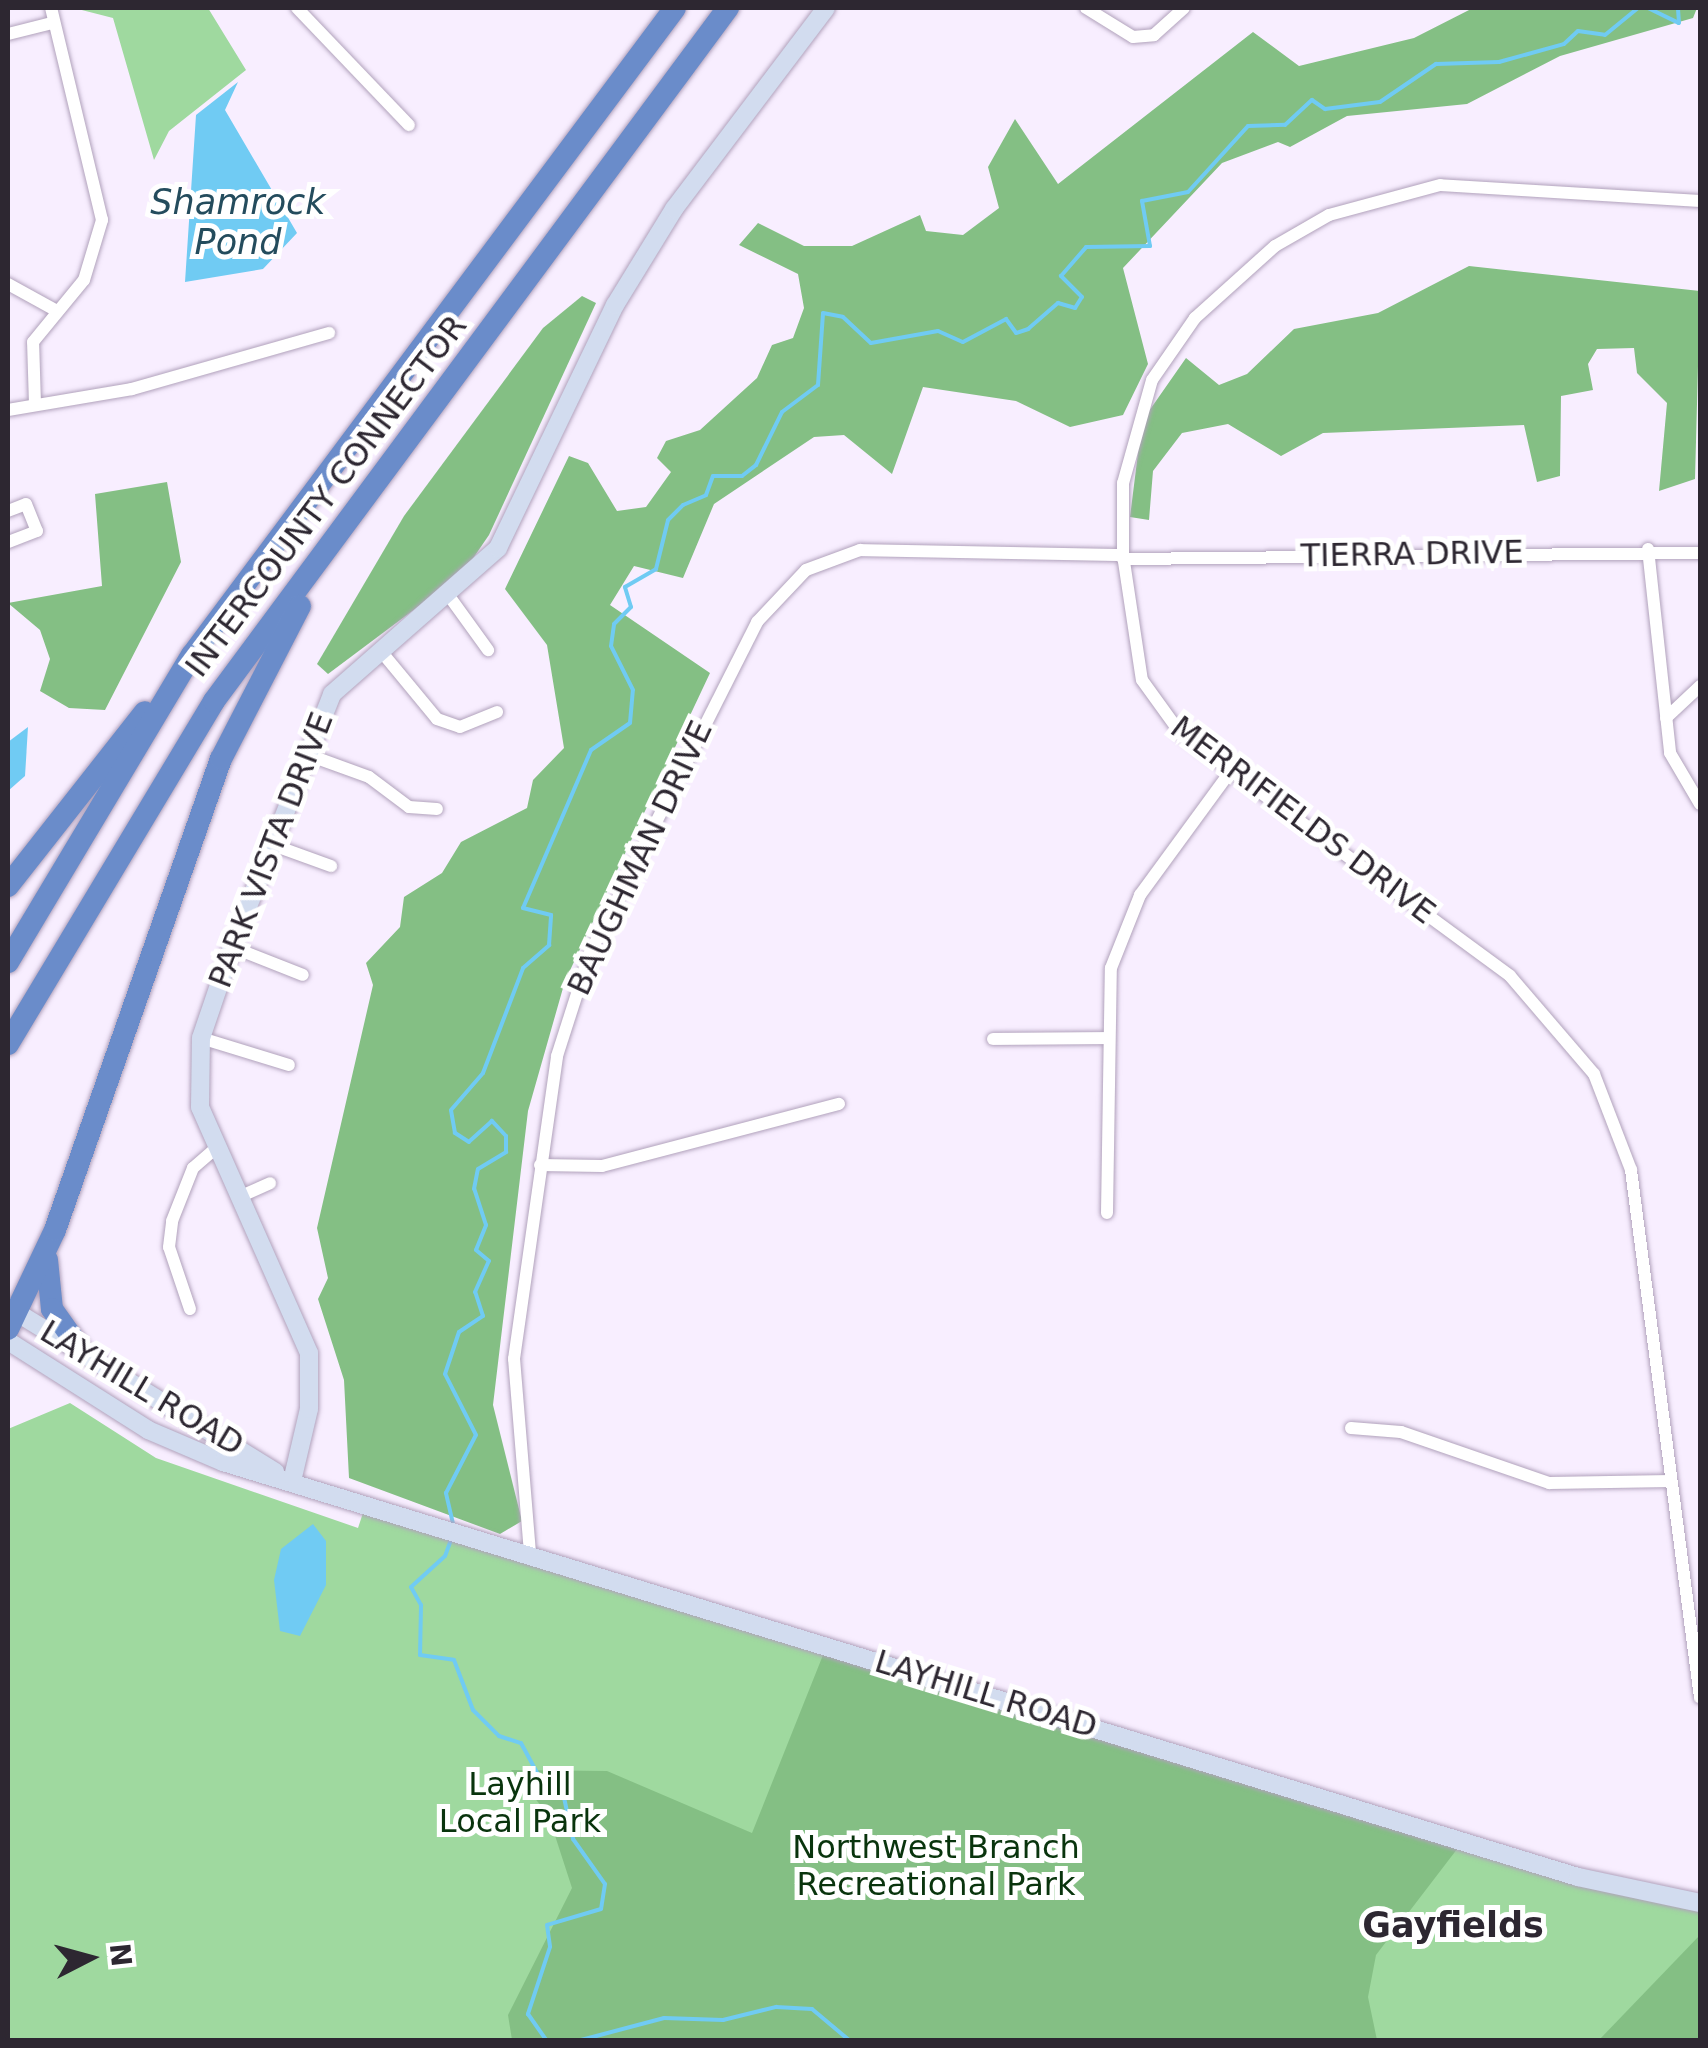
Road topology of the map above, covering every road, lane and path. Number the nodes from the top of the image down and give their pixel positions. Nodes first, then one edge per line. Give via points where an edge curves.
1 (51, 8) edge
2 (297, 8) edge
3 (675, 8) edge
4 (728, 8) edge
5 (826, 8) edge
6 (1086, 8) edge
7 (1184, 8) edge
8 (52, 23) junction
9 (8, 34) edge
10 (409, 125) dead end
11 (1700, 201) edge
12 (8, 284) edge
13 (57, 311) junction
14 (329, 333) dead end
15 (34, 404) junction
16 (8, 410) edge
17 (8, 511) edge
18 (8, 542) edge
19 (1648, 550) junction
20 (1700, 553) edge
21 (325, 556) junction
22 (1123, 557) junction
23 (449, 596) junction
24 (380, 650) junction
25 (488, 650) dead end
26 (192, 655) junction
27 (1700, 686) edge
28 (497, 712) dead end
29 (1666, 718) junction
30 (303, 753) junction
31 (1230, 772) junction
32 (1700, 804) edge
33 (437, 809) dead end
34 (270, 844) junction
35 (331, 866) dead end
36 (8, 886) edge
37 (232, 947) junction
38 (8, 962) edge
39 (303, 975) dead end
40 (201, 1038) junction
41 (993, 1038) dead end
42 (1108, 1038) junction
43 (8, 1044) edge
44 (289, 1064) dead end
45 (838, 1104) dead end
46 (215, 1149) junction
47 (540, 1165) junction
48 (270, 1182) dead end
49 (239, 1197) junction
50 (1107, 1213) dead end
51 (54, 1230) junction
52 (190, 1309) dead end
53 (10, 1316) edge
54 (8, 1341) edge
55 (81, 1350) junction
56 (1351, 1428) dead end
57 (284, 1474) junction
58 (1671, 1481) junction
59 (530, 1553) junction
60 (1700, 1698) edge
61 (1700, 1903) edge

1 - 8 street
2 - 10 street
3 - 26 highway, INTERCOUNTY CONNECTOR
4 - 21 highway, INTERCOUNTY CONNECTOR
5 - 23 main road, PARK VISTA DRIVE via 674,209 574,376 498,548
6 - 7 street via 1134,37 1154,35
8 - 9 street
8 - 13 street via 102,220 84,280
11 - 22 street, MERRIFIELDS DRIVE via 1440,185 1329,216 1275,246 1196,318 1152,380 1123,483
12 - 13 street
13 - 15 street via 33,342
14 - 15 street via 132,389
15 - 16 street
17 - 18 street via 26,504 37,531
19 - 20 street, TIERRA DRIVE
19 - 22 street, TIERRA DRIVE
19 - 29 street
21 - 43 highway, INTERCOUNTY CONNECTOR via 214,700
21 - 51 highway via 221,760
22 - 31 street, MERRIFIELDS DRIVE via 1142,680 1180,734
22 - 47 street, BAUGHMAN DRIVE via 860,550 806,570 774,599 590,952 556,1056
23 - 24 main road, PARK VISTA DRIVE
23 - 25 street
24 - 28 street via 437,719 460,727
24 - 30 main road, PARK VISTA DRIVE via 332,694
26 - 36 highway
26 - 38 highway, INTERCOUNTY CONNECTOR
27 - 29 street
29 - 32 street via 1670,753
30 - 33 street via 369,777 409,807
30 - 34 main road, PARK VISTA DRIVE
31 - 42 street via 1124,925
31 - 58 street, MERRIFIELDS DRIVE via 1510,976 1594,1074 1631,1170
34 - 35 street
34 - 37 main road, PARK VISTA DRIVE
37 - 39 street
37 - 40 main road, PARK VISTA DRIVE
40 - 44 street
40 - 46 main road, PARK VISTA DRIVE via 200,1107
41 - 42 street
42 - 50 street
45 - 47 street via 602,1166
46 - 49 main road, PARK VISTA DRIVE
46 - 52 street via 193,1168 172,1222 169,1248
47 - 59 street, BAUGHMAN DRIVE via 514,1360
48 - 49 street
49 - 57 main road, PARK VISTA DRIVE via 309,1352 309,1409
51 - 53 highway
51 - 55 highway via 42,1279
53 - 55 main road, LAYHILL ROAD
54 - 57 main road, LAYHILL ROAD via 148,1430
55 - 57 main road, LAYHILL ROAD
56 - 58 street via 1400,1432 1549,1483
57 - 59 main road, LAYHILL ROAD
58 - 60 street, MERRIFIELDS DRIVE
59 - 61 main road, LAYHILL ROAD via 1578,1877

